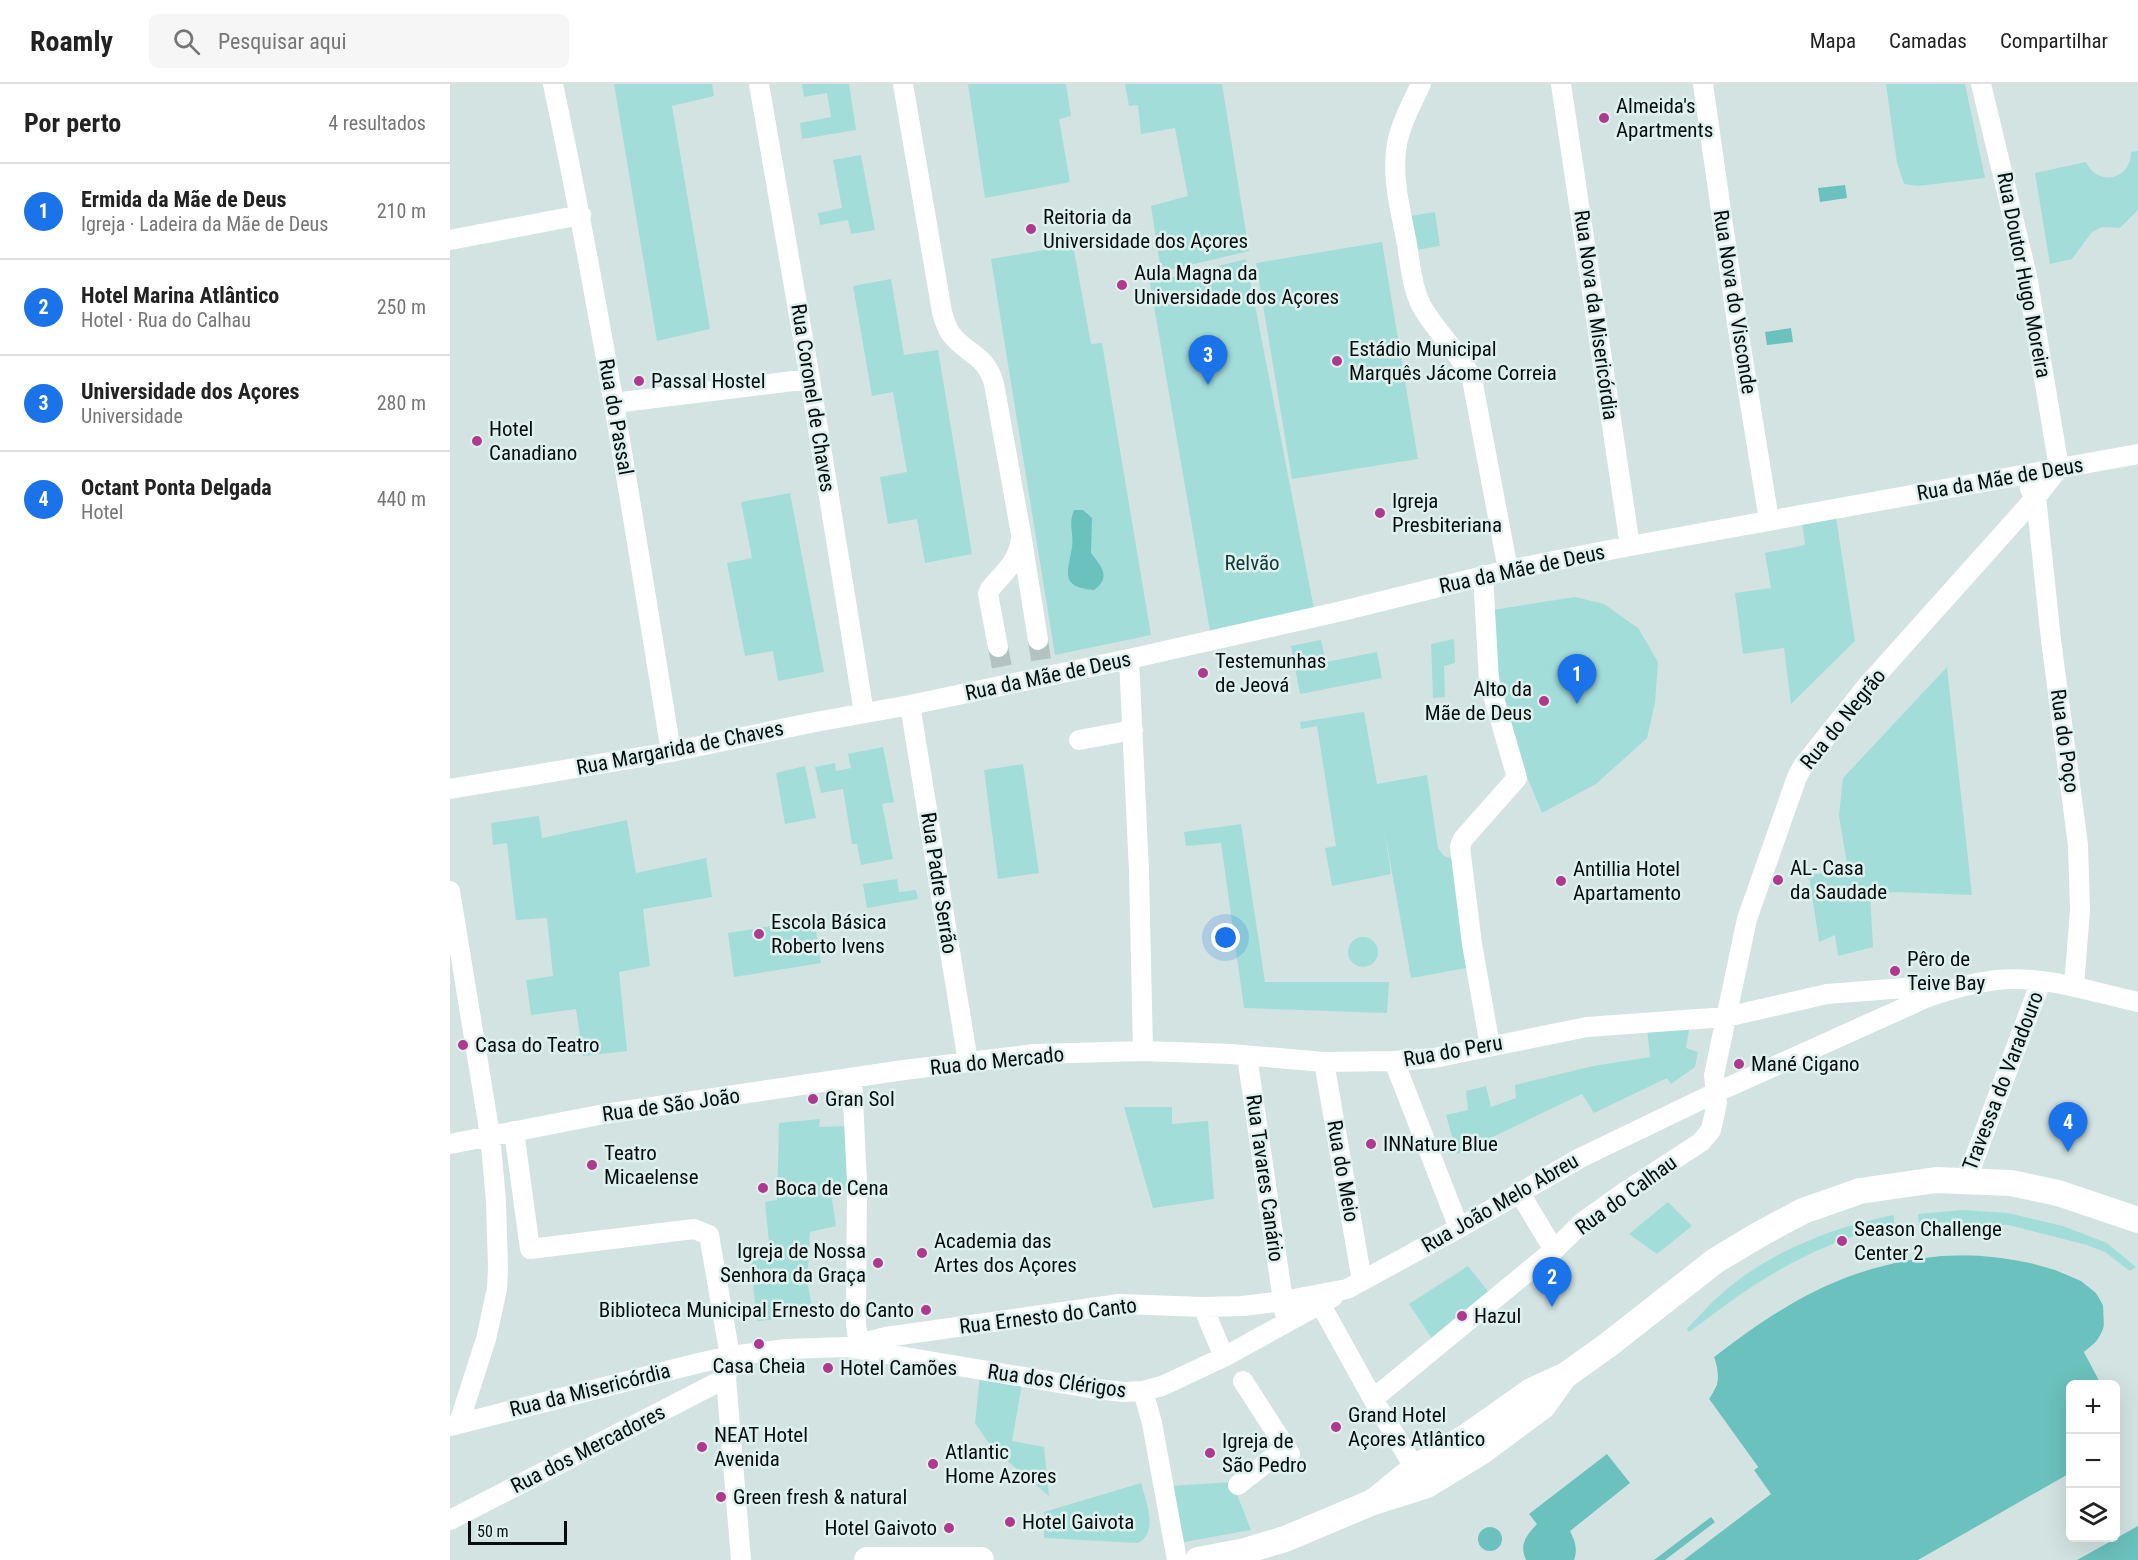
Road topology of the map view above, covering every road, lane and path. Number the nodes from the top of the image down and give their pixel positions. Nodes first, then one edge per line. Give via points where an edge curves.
1 (553, 84) edge
2 (759, 84) edge
3 (903, 84) edge
4 (1421, 84) edge
5 (1561, 84) edge
6 (1703, 84) edge
7 (1981, 84) edge
8 (581, 214) junction
9 (450, 240) edge
10 (810, 379) junction
11 (614, 403) junction
12 (2138, 454) edge
13 (2059, 468) junction
14 (2021, 475) junction
15 (2036, 497) junction
16 (1769, 520) junction
17 (1021, 534) junction
18 (1630, 546) junction
19 (1508, 570) junction
20 (1483, 575) junction
21 (1038, 639) tunnel mouth
22 (998, 647) tunnel mouth
23 (1130, 659) junction
24 (910, 705) junction
25 (864, 713) junction
26 (1133, 730) junction
27 (1079, 740) dead end
28 (671, 752) junction
29 (450, 789) edge
30 (450, 891) edge
31 (454, 943) edge
32 (2041, 981) junction
33 (2074, 986) junction
34 (1928, 997) junction
35 (2138, 1002) edge
36 (1726, 1017) junction
37 (1490, 1046) junction
38 (1143, 1051) junction
39 (1247, 1056) junction
40 (1394, 1061) junction
41 (969, 1062) junction
42 (1324, 1062) junction
43 (852, 1078) junction
44 (1715, 1093) junction
45 (514, 1131) junction
46 (490, 1135) junction
47 (450, 1144) edge
48 (1966, 1181) junction
49 (1519, 1192) junction
50 (2138, 1220) edge
51 (1459, 1228) junction
52 (1554, 1250) junction
53 (1354, 1285) junction
54 (1283, 1301) junction
55 (1321, 1305) junction
56 (1203, 1307) junction
57 (1286, 1323) junction
58 (852, 1346) junction
59 (887, 1346) junction
60 (730, 1356) junction
61 (1224, 1357) junction
62 (726, 1378) junction
63 (1243, 1381) dead end
64 (1143, 1391) junction
65 (1373, 1399) junction
66 (454, 1424) edge
67 (1421, 1476) junction
68 (1238, 1485) dead end
69 (450, 1520) edge
70 (741, 1560) edge
71 (867, 1560) edge
72 (981, 1560) edge
73 (1177, 1560) edge
74 (1198, 1560) edge

1 - 8 street, Rua do Passal
2 - 10 street, Rua Coronel de Chaves
3 - 17 street via 942,312 951,333 990,370
4 - 19 street via 1400,131 1395,155 1414,284 1429,318 1461,356 1472,379
5 - 18 street, Rua Nova da Misericórdia
6 - 16 street, Rua Nova do Visconde
7 - 13 street, Rua Doutor Hugo Moreira via 2027,276
8 - 9 street
8 - 11 street, Rua do Passal
10 - 11 street
10 - 25 street, Rua Coronel de Chaves
11 - 28 street, Rua do Passal
12 - 13 street, Rua da Mãe de Deus
13 - 14 street, Rua da Mãe de Deus
13 - 15 street, Rua do Negrão
14 - 15 street
14 - 16 street, Rua da Mãe de Deus
15 - 33 street, Rua do Poço via 2078,845 2080,910
15 - 36 street, Rua do Negrão via 1866,687 1803,766 1747,919
16 - 18 street, Rua da Mãe de Deus
17 - 21 street
17 - 22 street via 1016,558 988,594
18 - 19 street, Rua da Mãe de Deus
19 - 20 street, Rua da Mãe de Deus
20 - 23 street, Rua da Mãe de Deus
20 - 37 street via 1489,681 1517,778 1460,847
23 - 24 street, Rua da Mãe de Deus via 1004,678
23 - 26 street
24 - 25 street, Rua Margarida de Chaves
24 - 41 street, Rua Padre Serrão
25 - 28 street, Rua Margarida de Chaves
26 - 27 street
26 - 38 street
28 - 29 street, Rua Margarida de Chaves
30 - 31 street
31 - 46 street
32 - 33 street, Rua João Melo Abreu
32 - 34 street, Rua João Melo Abreu via 1998,980
32 - 48 street, Travessa do Varadouro
33 - 35 street, Rua João Melo Abreu
34 - 36 street, Rua do Peru via 1924,988 1917,987 1827,994
34 - 44 street, Rua João Melo Abreu
36 - 37 street, Rua do Peru via 1587,1027
36 - 44 street, Rua do Negrão via 1714,1075
37 - 40 street, Rua do Peru via 1434,1058
38 - 39 street, Rua do Peru
38 - 41 street, Rua do Mercado via 1034,1054
39 - 42 street, Rua do Peru
39 - 54 street, Rua Tavares Canário
40 - 42 street, Rua do Peru
40 - 51 street
41 - 43 street, Rua do Mercado
42 - 53 street, Rua do Meio
43 - 45 street, Rua de São João
43 - 58 street via 857,1182 856,1325
44 - 49 street, Rua João Melo Abreu
44 - 52 street, Rua do Calhau via 1717,1103 1711,1130 1701,1142 1584,1221
45 - 46 street, Rua de São João
45 - 60 street via 530,1249 694,1229 709,1235
46 - 47 street, Rua de São João
46 - 66 street via 497,1289 486,1339
48 - 50 main road via 2011,1183 2058,1193
48 - 67 main road via 1936,1180 1860,1191 1803,1211 1760,1234 1715,1261 1566,1375 1531,1391 1462,1439
49 - 51 street, Rua João Melo Abreu
49 - 52 street
51 - 53 street, Rua João Melo Abreu
52 - 65 street, Rua do Calhau
53 - 54 street, Rua João Melo Abreu
53 - 55 street, Rua dos Clérigos
54 - 56 street, Rua Ernesto do Canto
54 - 57 street, Rua Tavares Canário
55 - 57 street, Rua dos Clérigos
55 - 65 street
56 - 59 street, Rua Ernesto do Canto via 1119,1304
56 - 61 street
57 - 61 street, Rua dos Clérigos
58 - 59 street, Rua dos Clérigos
58 - 60 street, Rua da Misericórdia
59 - 64 street, Rua dos Clérigos via 1089,1388
60 - 62 street
60 - 66 street, Rua da Misericórdia
61 - 64 street, Rua dos Clérigos
62 - 69 street, Rua dos Mercadores
62 - 70 street
63 - 68 street via 1287,1451
64 - 73 street
65 - 67 street
67 - 74 main road via 1374,1502 1285,1539
71 - 72 main road

